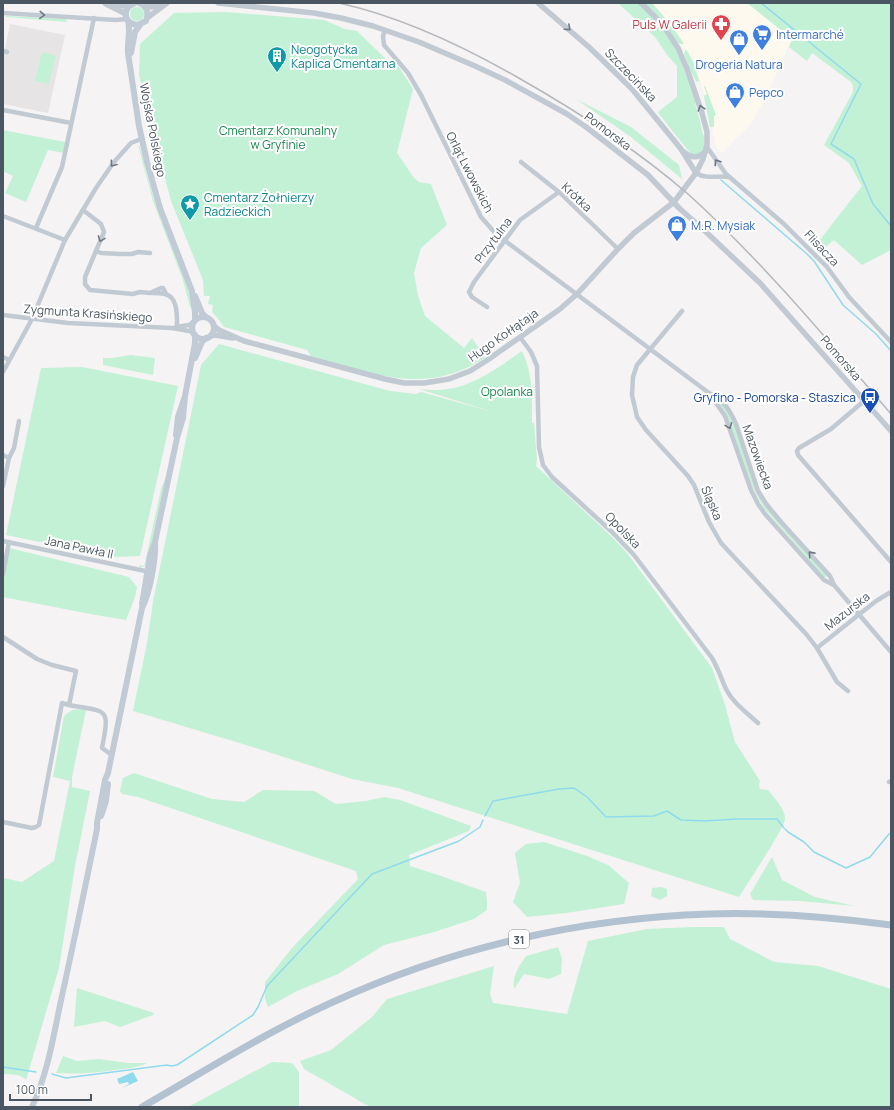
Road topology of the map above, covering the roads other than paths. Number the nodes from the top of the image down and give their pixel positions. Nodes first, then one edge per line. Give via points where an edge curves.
1 (106, 3) edge
2 (167, 3) edge
3 (218, 3) edge
4 (538, 3) edge
5 (641, 3) edge
6 (137, 4) edge
7 (3, 13) edge
8 (94, 18) junction
9 (147, 18) junction
10 (127, 19) junction
11 (140, 25) junction
12 (385, 30) junction
13 (130, 63) junction
14 (3, 110) edge
15 (71, 123) junction
16 (141, 139) junction
17 (681, 149) junction
18 (706, 149) junction
19 (521, 162) dead end
20 (696, 173) junction
21 (729, 177) junction
22 (558, 192) junction
23 (674, 202) junction
24 (83, 210) junction
25 (3, 216) edge
26 (36, 228) junction
27 (65, 240) junction
28 (505, 240) junction
29 (618, 249) junction
30 (96, 251) junction
31 (150, 254) dead end
32 (192, 291) junction
33 (577, 294) junction
34 (487, 307) dead end
35 (682, 311) dead end
36 (3, 315) edge
37 (206, 317) junction
38 (32, 319) junction
39 (195, 321) junction
40 (177, 326) junction
41 (214, 326) junction
42 (172, 328) junction
43 (194, 334) junction
44 (208, 337) junction
45 (520, 337) junction
46 (236, 338) junction
47 (891, 342) edge
48 (650, 348) junction
49 (3, 357) edge
50 (9, 360) junction
51 (192, 363) junction
52 (3, 372) edge
53 (709, 393) junction
54 (864, 401) junction
55 (19, 421) dead end
56 (891, 432) edge
57 (3, 455) edge
58 (9, 458) junction
59 (3, 486) edge
60 (3, 541) edge
61 (10, 542) junction
62 (891, 562) edge
63 (149, 572) junction
64 (3, 574) edge
65 (834, 585) junction
66 (891, 592) edge
67 (859, 614) junction
68 (3, 638) edge
69 (817, 648) junction
70 (891, 652) edge
71 (848, 691) dead end
72 (69, 705) junction
73 (758, 723) dead end
74 (112, 755) junction
75 (3, 822) edge
76 (891, 925) edge
77 (32, 1107) edge
78 (142, 1107) edge

1 - 6 street
1 - 10 street
2 - 6 street via 151,7
2 - 9 street
3 - 12 street, Pomorska via 318,13
4 -> 17 street, Szczecińska via 626,81
18 -> 5 street via 707,132 704,117 684,60 664,27
6 - 9 main road via 148,12
6 - 10 main road via 126,10
7 -> 8 street
8 - 10 street
8 - 15 street
9 - 11 main road
10 - 11 main road via 133,24
10 - 13 main road, Wojska Polskiego via 130,28 127,46
11 - 13 main road, Wojska Polskiego via 132,42
12 - 23 street, Pomorska via 475,66 567,114 648,175
12 - 28 street, Orląt Lwowskich via 384,45 408,73 421,95 481,217
13 - 16 main road, Wojska Polskiego
14 - 15 street
15 - 26 street via 62,167
16 -> 24 street via 131,143 114,162
16 - 32 main road, Wojska Polskiego via 157,199
17 - 18 street via 692,157 699,156
17 - 20 street, Szczecińska
18 - 20 street
21 -> 18 street, Flisacza
19 - 22 street, Krótka
20 - 21 street via 711,178
20 - 23 street, Hugo Kołłątaja
21 - 47 street, Flisacza via 784,224 827,267
22 - 28 street, Przytulna via 520,220
22 - 29 street, Krótka
23 - 29 street, Hugo Kołłątaja
23 - 54 street, Pomorska via 774,299
24 - 27 street
24 -> 30 street via 97,219 103,227 103,236
25 - 26 street
26 - 27 street
27 - 38 street
28 - 33 street, Orląt Lwowskich
28 - 34 street, Przytulna via 470,287 472,297
29 - 33 street, Hugo Kołłątaja
30 - 31 street
30 - 40 street via 85,277 87,288 121,293 150,293 163,288 174,302
32 - 37 main road, Wojska Polskiego
32 - 39 main road, Wojska Polskiego
33 - 45 street, Hugo Kołłątaja
33 - 48 street, Mazowiecka
35 - 48 street, Śląska
36 - 38 street, Zygmunta Krasińskiego
37 - 39 main road via 200,317
37 - 41 main road
38 - 42 street, Zygmunta Krasińskiego
38 - 50 street
39 - 40 street, Zygmunta Krasińskiego via 189,325
39 - 43 main road via 192,326
40 - 42 street, Zygmunta Krasińskiego
41 - 44 main road via 214,331
41 - 46 street, Hugo Kołłątaja
42 - 43 street, Zygmunta Krasińskiego
43 - 44 main road via 200,338
43 - 51 main road via 196,340
44 - 46 street, Hugo Kołłątaja via 215,335
44 - 51 main road via 202,342
45 - 46 street, Hugo Kołłątaja via 470,371 449,379 424,383 384,379
45 - 73 street, Opolska via 537,366 538,447 543,465 552,477 634,555 712,658 730,696
48 - 53 street, Mazowiecka
48 - 69 street, Śląska via 637,365 633,377 632,395 637,417 688,476 708,522 721,543
49 - 50 street
50 - 52 street
51 - 63 main road via 177,421 155,554
53 -> 65 street, Mazowiecka via 725,416 758,504 824,580
65 -> 53 street, Mazowiecka via 830,576 767,505 758,491 731,413 718,398
54 - 56 street, Pomorska
54 - 62 street via 831,429 797,451 800,459
55 - 58 street via 14,448
57 - 58 street
58 - 59 street
60 - 61 street, Jana Pawła II
61 - 63 street, Jana Pawła II
61 - 64 street
63 - 74 main road via 147,595 137,630
65 - 67 street, Mazowiecka
66 - 67 street, Mazurska
67 - 69 street, Mazurska
67 - 70 street, Mazowiecka
68 - 72 street via 37,659 76,671
69 - 71 street, Śląska via 837,682
72 - 74 street via 104,713 107,719 102,748
72 - 75 street via 62,704 39,825 32,828
74 - 77 main road via 64,990 47,1064
76 - 78 main road, 31 via 810,916 710,914 621,921 525,937 429,964 332,1002 252,1043

